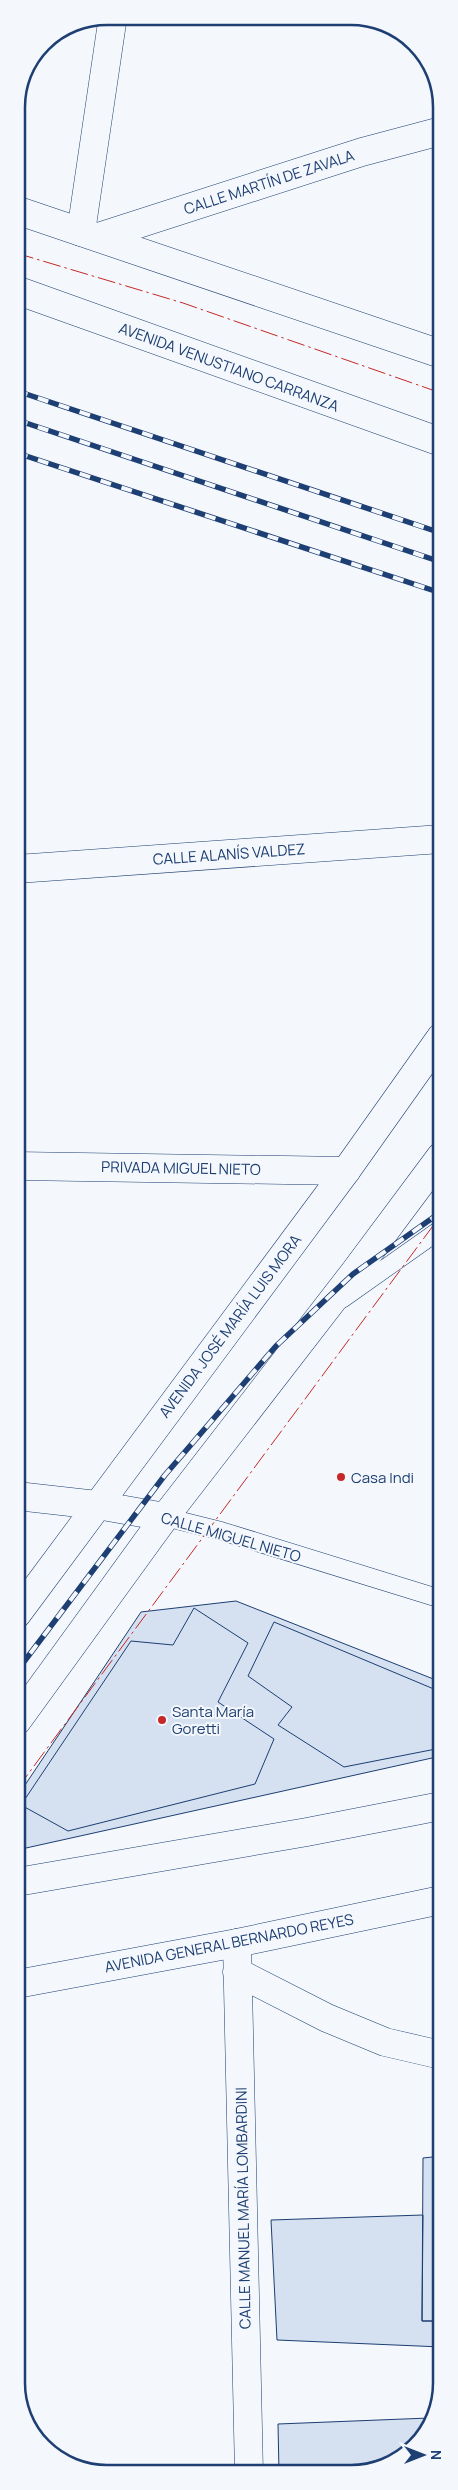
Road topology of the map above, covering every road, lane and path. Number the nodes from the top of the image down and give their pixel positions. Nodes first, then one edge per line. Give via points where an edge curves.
1 (112, 25) edge
2 (433, 133) edge
3 (25, 213) edge
4 (90, 235) junction
5 (25, 293) edge
6 (433, 351) edge
7 (433, 439) edge
8 (433, 840) edge
9 (25, 868) edge
10 (433, 1048) edge
11 (25, 1166) edge
12 (433, 1167) edge
13 (346, 1171) junction
14 (433, 1235) edge
15 (323, 1313) junction
16 (25, 1497) edge
17 (97, 1505) junction
18 (165, 1517) junction
19 (433, 1597) edge
20 (25, 1603) edge
21 (25, 1710) edge
22 (433, 1808) edge
23 (25, 1881) edge
24 (433, 1902) edge
25 (237, 1943) junction
26 (237, 1972) junction
27 (25, 1983) edge
28 (433, 2054) edge
29 (249, 2465) edge

1 - 4 street
2 - 4 street, CALLE MARTÍN DE ZAVALA
3 - 4 street
4 - 6 street
5 - 7 street, AVENIDA VENUSTIANO CARRANZA
8 - 9 street, CALLE ALANÍS VALDEZ
10 - 13 street, AVENIDA JOSÉ MARÍA LUIS MORA
11 - 13 street, PRIVADA MIGUEL NIETO
12 - 15 street
13 - 17 street, AVENIDA JOSÉ MARÍA LUIS MORA
14 - 15 lane
15 - 18 street
16 - 17 street, CALLE MIGUEL NIETO
17 - 18 street, CALLE MIGUEL NIETO
17 - 20 street, AVENIDA JOSÉ MARÍA LUIS MORA
18 - 19 lane, CALLE MIGUEL NIETO via 221,1531
18 - 21 street
22 - 23 street
24 - 25 street, AVENIDA GENERAL BERNARDO REYES
25 - 26 street, CALLE MANUEL MARÍA LOMBARDINI
25 - 27 street, AVENIDA GENERAL BERNARDO REYES
26 - 28 street via 327,2018 385,2042
26 - 29 street, CALLE MANUEL MARÍA LOMBARDINI

